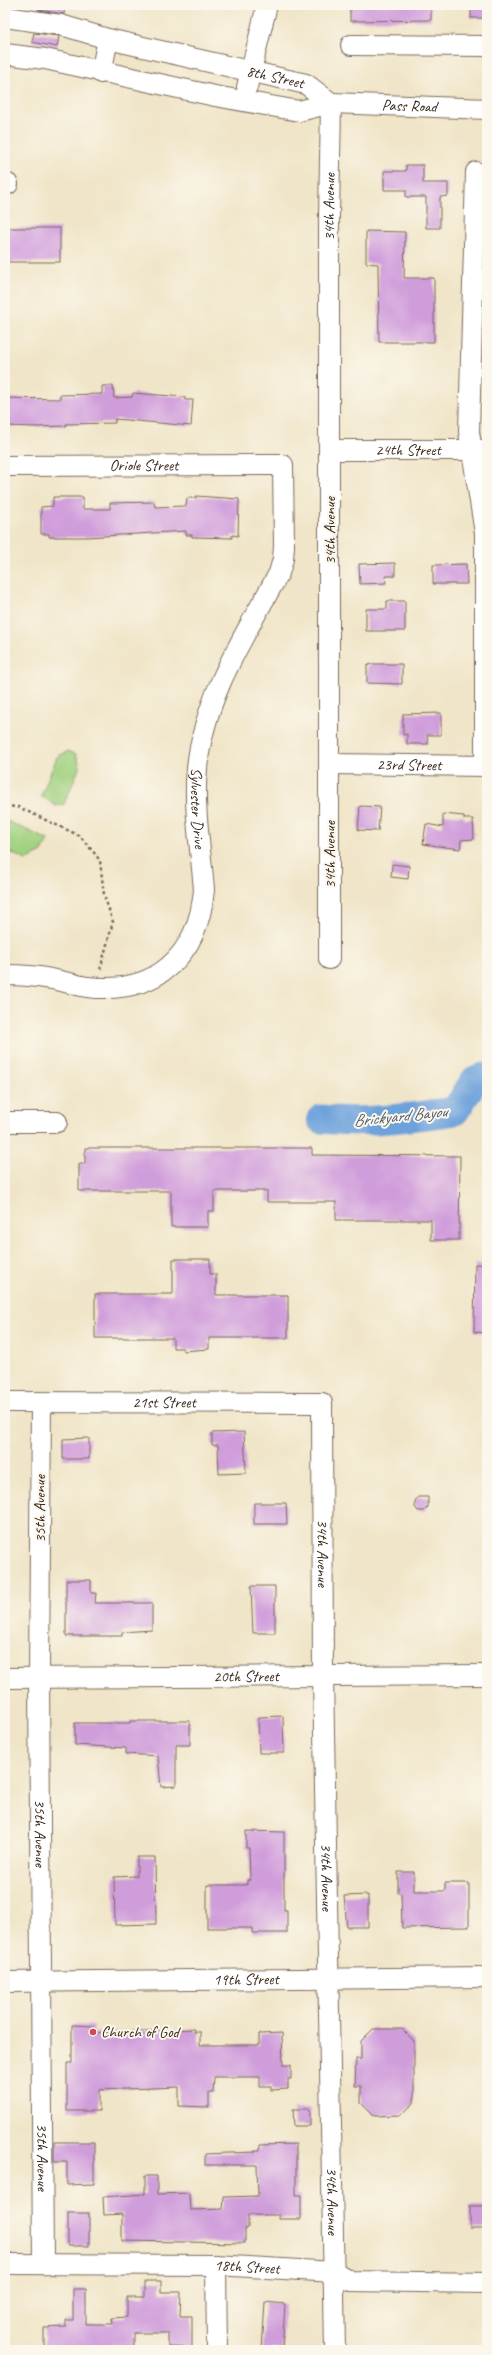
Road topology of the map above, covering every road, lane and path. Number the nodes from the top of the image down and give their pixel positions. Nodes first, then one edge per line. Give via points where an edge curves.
1 (267, 5) edge
2 (5, 17) edge
3 (108, 39) junction
4 (351, 45) dead end
5 (487, 46) edge
6 (5, 54) edge
7 (101, 73) junction
8 (250, 73) junction
9 (244, 102) junction
10 (331, 103) junction
11 (487, 109) edge
12 (476, 172) dead end
13 (330, 450) junction
14 (478, 450) edge
15 (284, 465) joint
16 (5, 466) edge
17 (330, 764) junction
18 (486, 766) edge
19 (5, 806) edge
20 (329, 959) dead end
21 (5, 975) edge
22 (99, 975) dead end
23 (5, 1122) edge
24 (57, 1122) dead end
25 (5, 1402) edge
26 (41, 1403) junction
27 (322, 1403) joint
28 (323, 1675) junction
29 (487, 1675) edge
30 (5, 1678) edge
31 (40, 1678) junction
32 (487, 1977) edge
33 (329, 1978) junction
34 (5, 1982) edge
35 (42, 1982) junction
36 (5, 2264) edge
37 (43, 2264) junction
38 (216, 2265) junction
39 (335, 2272) junction
40 (487, 2283) edge
41 (217, 2350) edge
42 (335, 2350) edge

1 - 8 street
2 - 3 street, 8th Street via 61,25
3 - 7 street
3 - 8 street, 8th Street
4 - 5 street
6 - 7 street, 8th Street via 45,59
7 - 9 street, 8th Street
8 - 9 street
8 - 10 street, 8th Street via 306,84
9 - 10 street, 8th Street via 299,111
10 - 11 street, Pass Road
10 - 13 street, 34th Avenue
12 - 14 street
13 - 14 street, 24th Street
13 - 17 street, 34th Avenue
14 - 18 street via 485,533
15 - 16 street, Oriole Street
15 - 21 street, Sylvester Drive via 284,559 216,692 205,720 196,796 204,890 203,905 192,940 170,966 153,977 114,988 86,987 49,978
17 - 18 street, 23rd Street
17 - 20 street, 34th Avenue
19 - 22 path via 18,808 80,836 100,861 104,895 113,922
23 - 24 street
25 - 26 street, 21st Street
26 - 27 street, 21st Street
26 - 31 street, 35th Avenue
27 - 28 street, 34th Avenue
28 - 29 street, 20th Street
28 - 31 street, 20th Street
28 - 33 street, 34th Avenue
30 - 31 street, 20th Street
31 - 35 street, 35th Avenue
32 - 33 street, 19th Street
33 - 35 street, 19th Street
33 - 39 street, 34th Avenue
34 - 35 street, 19th Street
35 - 37 street, 35th Avenue
36 - 37 street, 18th Street
37 - 38 street, 18th Street
38 - 39 street, 18th Street
38 - 41 street
39 - 40 street, 18th Street via 350,2282
39 - 42 street, 34th Avenue

